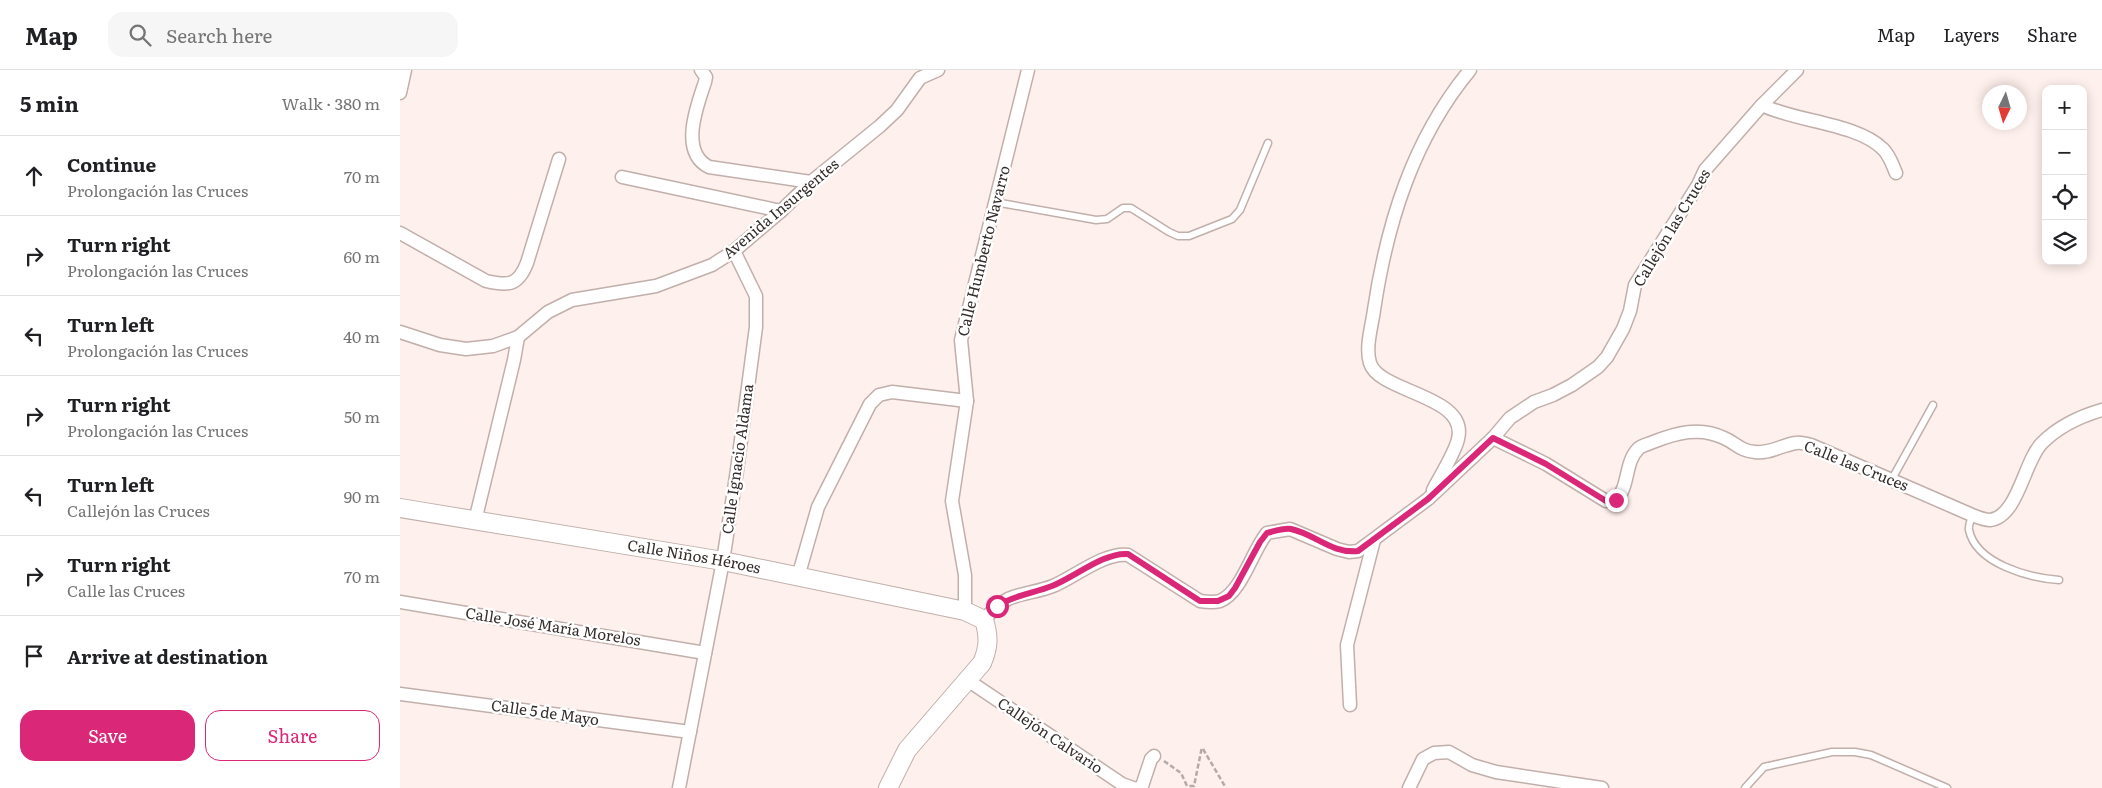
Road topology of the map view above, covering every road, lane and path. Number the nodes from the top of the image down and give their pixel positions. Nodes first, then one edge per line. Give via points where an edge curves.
1 (405, 70) edge
2 (701, 70) edge
3 (938, 70) edge
4 (1028, 70) edge
5 (1470, 70) edge
6 (1797, 70) edge
7 (920, 74) edge
8 (400, 94) edge
9 (1762, 105) junction
10 (1268, 144) dead end
11 (560, 159) dead end
12 (1896, 173) dead end
13 (622, 177) dead end
14 (811, 182) junction
15 (995, 202) junction
16 (781, 211) junction
17 (400, 233) edge
18 (734, 251) junction
19 (400, 332) edge
20 (518, 337) junction
21 (967, 401) junction
22 (1933, 405) dead end
23 (2102, 410) edge
24 (1493, 438) junction
25 (1892, 480) junction
26 (1428, 499) junction
27 (400, 508) edge
28 (1972, 515) junction
29 (475, 521) junction
30 (1374, 540) junction
31 (722, 562) junction
32 (798, 577) junction
33 (2059, 580) dead end
34 (400, 602) edge
35 (965, 611) junction
36 (984, 620) junction
37 (705, 653) junction
38 (968, 681) junction
39 (400, 694) edge
40 (1350, 705) dead end
41 (690, 732) junction
42 (1154, 756) joint
43 (1596, 787) edge
44 (680, 788) edge
45 (888, 788) edge
46 (1133, 788) edge
47 (1138, 788) edge
48 (1226, 788) edge
49 (1410, 788) edge
50 (1745, 788) edge
51 (1947, 788) edge

1 - 8 street
2 - 14 street via 706,77 693,125 696,156 702,163 709,167
3 - 7 street, Avenida Insurgentes
4 - 15 street, Calle Humberto Navarro
5 - 26 street via 1451,93 1407,175 1380,271 1369,346 1370,364 1381,376 1448,410 1458,422 1458,439
6 - 9 street, Callejón las Cruces
7 - 14 street, Avenida Insurgentes via 897,110
9 - 12 street via 1865,138 1882,148
9 - 24 street, Callejón las Cruces via 1705,170 1635,285 1630,311 1607,357 1598,368 1572,385 1534,402 1510,418
10 - 15 lane via 1240,210 1232,220 1189,236 1169,232 1130,208 1123,208 1107,219 1096,220
11 - 17 street via 527,263 517,280 498,284 486,281
13 - 16 street
14 - 16 street, Avenida Insurgentes
15 - 21 street, Calle Humberto Navarro via 961,340
16 - 18 street, Avenida Insurgentes
18 - 20 street, Avenida Insurgentes via 712,266 656,286 572,300 548,312
18 - 31 street, Calle Ignacio Aldama via 756,296 756,327
19 - 20 street, Avenida Insurgentes via 440,345 466,349 492,346
20 - 29 street
21 - 32 street via 892,392 880,394 870,404 818,507
21 - 35 street, Calle Humberto Navarro via 952,501 965,575
22 - 25 lane
23 - 28 street, Calle las Cruces via 2082,416 2042,443 2032,456 2012,503 2002,515 1990,520
24 - 25 street, Calle las Cruces via 1546,464 1606,501 1616,500 1622,495 1631,460 1640,448 1670,435 1697,431 1726,438 1743,450 1757,453 1796,443 1811,445
24 - 26 street, Callejón las Cruces
25 - 28 street, Calle las Cruces
26 - 30 street, Callejón las Cruces
27 - 29 street, Calle Niños Héroes
28 - 33 lane via 1969,529 1982,553 1993,561 2039,579
29 - 31 street, Calle Niños Héroes
30 - 36 street, Callejón las Cruces via 1358,551 1349,552 1290,529 1267,533 1229,596 1210,602 1200,601 1128,554 1108,556 1054,586 1008,599
30 - 40 street via 1347,645
31 - 32 street, Calle Niños Héroes
31 - 37 street, Calle Ignacio Aldama
32 - 35 street, Calle Niños Héroes
34 - 37 street, Calle José María Morelos
35 - 36 street, Calle Niños Héroes
36 - 38 street via 988,650
37 - 41 street, Calle Ignacio Aldama
38 - 45 street via 907,750
38 - 46 street, Callejón Calvario via 1122,784
39 - 41 street, Calle 5 de Mayo
41 - 44 street, Calle Ignacio Aldama
42 - 47 street via 1142,786
42 - 48 path via 1181,773 1186,786 1190,787 1194,786 1202,747
43 - 49 street via 1496,772 1472,765 1449,752 1434,753 1424,759
50 - 51 lane via 1764,767 1832,752 1855,752 1871,755

